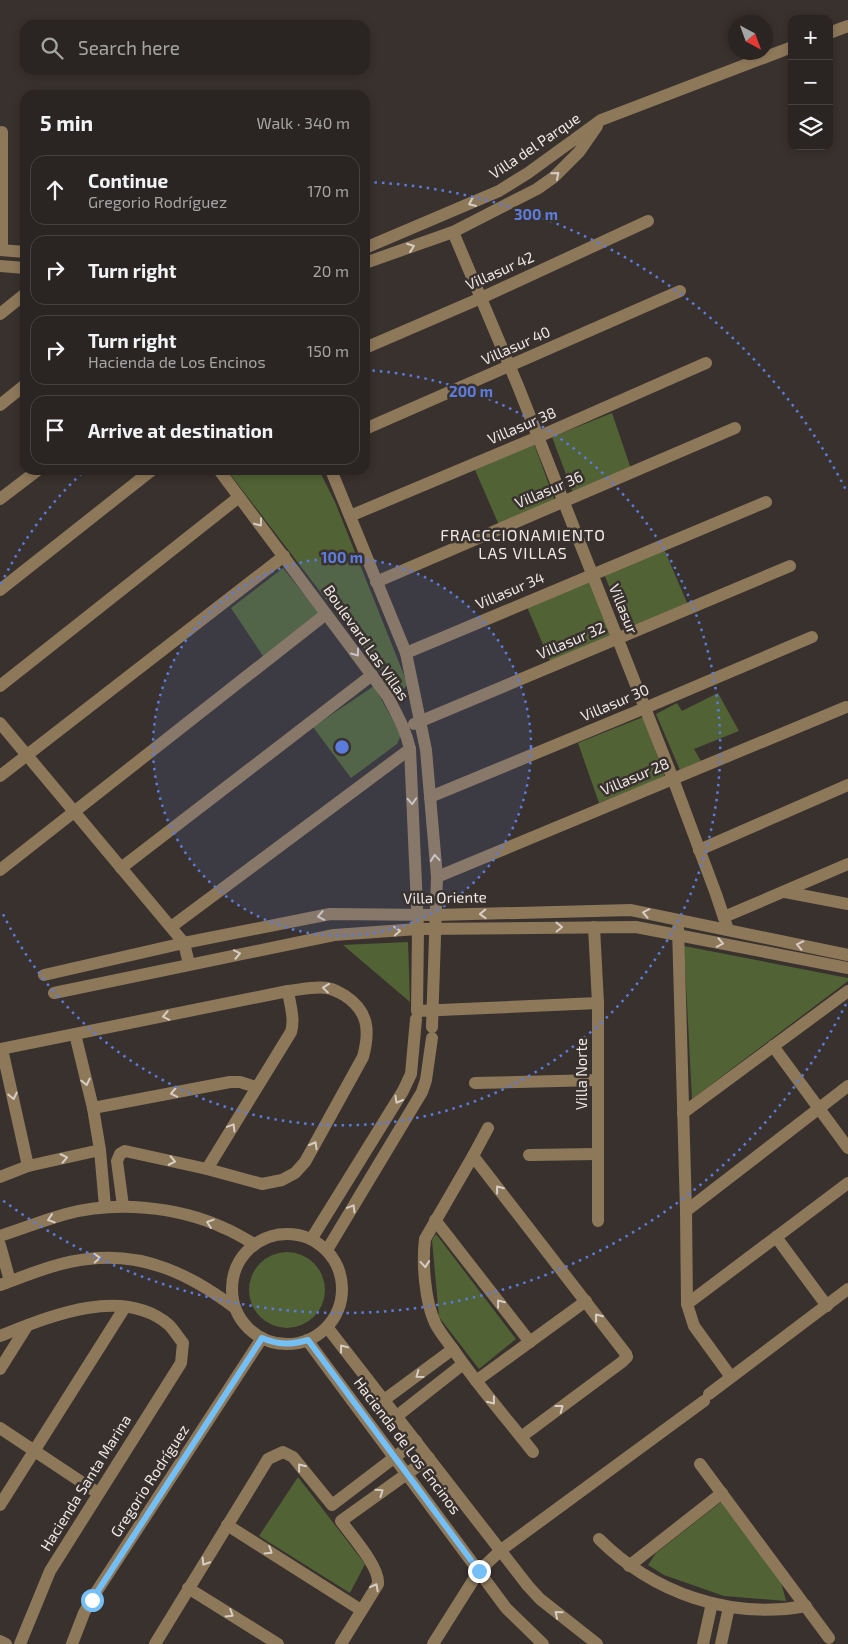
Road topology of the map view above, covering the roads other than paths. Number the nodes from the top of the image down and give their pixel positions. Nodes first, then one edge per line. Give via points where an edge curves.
1 (848, 26) edge
2 (833, 32) edge
3 (788, 49) edge
4 (601, 120) junction
5 (2, 132) dead end
6 (499, 191) junction
7 (504, 207) junction
8 (648, 221) dead end
9 (452, 232) junction
10 (370, 246) edge
11 (1, 250) edge
12 (20, 252) edge
13 (370, 262) edge
14 (0, 266) edge
15 (20, 268) edge
16 (680, 290) dead end
17 (20, 298) edge
18 (481, 298) junction
19 (0, 314) edge
20 (370, 346) edge
21 (706, 363) dead end
22 (510, 367) junction
23 (20, 389) edge
24 (0, 404) edge
25 (370, 427) edge
26 (735, 428) dead end
27 (538, 437) junction
28 (31, 475) edge
29 (146, 475) edge
30 (223, 475) edge
31 (333, 475) edge
32 (239, 497) junction
33 (0, 499) edge
34 (563, 501) junction
35 (766, 502) dead end
36 (350, 516) junction
37 (284, 556) junction
38 (790, 566) dead end
39 (592, 574) junction
40 (376, 582) junction
41 (0, 590) edge
42 (326, 614) junction
43 (812, 637) dead end
44 (618, 639) junction
45 (406, 653) junction
46 (372, 675) junction
47 (0, 686) edge
48 (846, 707) dead end
49 (645, 708) junction
50 (420, 722) junction
51 (0, 723) edge
52 (403, 726) junction
53 (410, 749) junction
54 (27, 755) junction
55 (0, 776) edge
56 (673, 779) junction
57 (848, 785) edge
58 (430, 797) junction
59 (74, 812) junction
60 (700, 850) junction
61 (848, 864) edge
62 (121, 868) junction
63 (0, 870) edge
64 (437, 877) junction
65 (785, 892) junction
66 (848, 904) edge
67 (418, 915) junction
68 (435, 916) junction
69 (677, 919) junction
70 (726, 924) junction
71 (594, 927) junction
72 (171, 928) junction
73 (418, 929) junction
74 (435, 930) junction
75 (678, 935) junction
76 (184, 943) junction
77 (848, 955) edge
78 (189, 964) junction
79 (848, 968) edge
80 (44, 975) dead end
81 (288, 991) junction
82 (848, 991) edge
83 (54, 993) dead end
84 (598, 1003) junction
85 (432, 1011) junction
86 (416, 1015) junction
87 (75, 1034) junction
88 (773, 1046) junction
89 (1, 1049) edge
90 (413, 1055) junction
91 (429, 1062) junction
92 (598, 1080) junction
93 (475, 1083) dead end
94 (256, 1086) junction
95 (848, 1086) edge
96 (93, 1108) junction
97 (819, 1108) junction
98 (683, 1113) junction
99 (488, 1128) dead end
100 (848, 1148) edge
101 (100, 1150) junction
102 (598, 1154) junction
103 (529, 1155) dead end
104 (473, 1156) junction
105 (28, 1166) junction
106 (207, 1169) junction
107 (0, 1177) edge
108 (848, 1183) edge
109 (122, 1206) junction
110 (105, 1207) junction
111 (686, 1211) junction
112 (436, 1220) junction
113 (598, 1221) dead end
114 (0, 1236) edge
115 (776, 1237) junction
116 (312, 1238) junction
117 (254, 1244) junction
118 (0, 1245) edge
119 (327, 1250) junction
120 (5, 1283) edge
121 (848, 1290) edge
122 (586, 1301) junction
123 (687, 1304) junction
124 (125, 1306) junction
125 (826, 1306) junction
126 (235, 1308) junction
127 (26, 1326) junction
128 (327, 1327) junction
129 (0, 1336) edge
130 (262, 1338) junction
131 (308, 1340) junction
132 (530, 1342) junction
133 (453, 1349) junction
134 (463, 1364) junction
135 (0, 1369) edge
136 (731, 1377) junction
137 (476, 1381) junction
138 (384, 1400) junction
139 (397, 1416) junction
140 (0, 1428) edge
141 (521, 1437) junction
142 (416, 1442) junction
143 (34, 1452) junction
144 (534, 1452) dead end
145 (395, 1457) junction
146 (429, 1458) junction
147 (700, 1464) dead end
148 (407, 1473) junction
149 (98, 1493) junction
150 (722, 1493) junction
151 (0, 1506) edge
152 (227, 1525) junction
153 (599, 1539) dead end
154 (501, 1550) junction
155 (629, 1566) junction
156 (479, 1571) junction
157 (188, 1588) junction
158 (712, 1603) junction
159 (806, 1606) junction
160 (729, 1607) junction
161 (361, 1610) junction
162 (829, 1638) dead end
163 (0, 1640) edge
164 (6, 1644) edge
165 (20, 1644) edge
166 (72, 1644) edge
167 (155, 1644) edge
168 (278, 1644) edge
169 (341, 1644) edge
170 (433, 1644) edge
171 (543, 1644) edge
172 (596, 1644) edge
173 (703, 1644) edge
174 (721, 1644) edge

1 - 2 street
3 - 4 street
4 - 6 street, Villa del Parque
7 -> 4 street, Villa del Parque via 554,177 579,152
5 - 11 street
6 - 7 street
6 -> 10 street, Villa del Parque
7 - 9 street, Villa del Parque
8 - 18 street, Villasur 42
13 -> 9 street, Villa del Parque
9 - 18 street, Villasur
11 - 12 street
14 - 15 street
16 - 22 street, Villasur 40
17 - 19 street
18 - 20 street, Villasur 42
18 - 22 street, Villasur
21 - 27 street, Villasur 38
22 - 25 street, Villasur 40
22 - 27 street, Villasur
23 - 24 street
26 - 34 street, Villasur 36
27 - 34 street, Villasur
27 - 36 street, Villasur 38
28 - 33 street
29 - 41 street
30 - 32 street, Boulevard Las Villas
31 - 36 street, Boulevard Las Villas
32 -> 37 street, Boulevard Las Villas
32 - 47 street
34 - 39 street, Villasur
34 - 40 street, Villasur 36
35 - 39 street, Villasur 34
36 - 40 street, Boulevard Las Villas
37 - 42 street, Boulevard Las Villas
37 - 54 street
38 - 44 street, Villasur 32
39 - 44 street, Villasur
39 - 45 street, Villasur 34
40 - 45 street, Boulevard Las Villas
42 -> 46 street, Boulevard Las Villas
42 - 59 street
43 - 49 street, Villasur 30
44 - 49 street, Villasur
44 - 50 street, Villasur 32
45 - 50 street, Boulevard Las Villas
46 - 52 street, Boulevard Las Villas
46 - 62 street
48 - 56 street, Villasur 28
49 - 56 street, Villasur
49 - 58 street, Villasur 30
50 - 52 street, Villasur 32
50 - 58 street, Boulevard Las Villas
51 - 54 street
52 - 53 street, Boulevard Las Villas
53 -> 67 street, Boulevard Las Villas
53 - 72 street
54 - 55 street
54 - 59 street
56 - 60 street, Villasur
56 - 64 street, Villasur 28
57 - 60 street
64 -> 58 street, Boulevard Las Villas
59 - 62 street
59 - 63 street
60 - 70 street, Villasur
61 - 65 street
62 - 72 street
64 - 68 street, Boulevard Las Villas
65 - 66 street
65 - 70 street
67 - 68 street, Villa Oriente
67 - 73 street, Boulevard Las Villas
67 -> 76 street, Villa Oriente via 330,914
69 -> 68 street, Villa Oriente via 631,910
68 - 74 street, Boulevard Las Villas
69 - 70 street, Villa Oriente
69 - 75 street
77 -> 70 street, Villa Oriente
74 -> 71 street, Villa Oriente
71 - 75 street, Villa Oriente via 636,927
71 - 84 street, Villa Norte
72 - 76 street
73 - 74 street, Villa Oriente
78 -> 73 street, Villa Oriente via 334,935
73 - 86 street, Boulevard Las Villas
74 - 85 street, Boulevard Las Villas
75 -> 79 street, Villa Oriente
75 - 98 street
76 - 78 street
76 - 80 street, Villa Oriente
78 - 83 street, Villa Oriente
81 -> 87 street
81 - 94 street via 291,1032
106 -> 81 street via 262,1184 282,1180 294,1173 305,1162 362,1056 367,1030 364,1015 349,998 326,988
82 - 88 street
84 - 85 street
84 - 92 street, Villa Norte
85 - 86 street
85 - 91 street, Boulevard Las Villas
86 - 90 street, Boulevard Las Villas
87 - 89 street
87 -> 96 street
88 - 97 street
88 - 98 street
89 -> 105 street
90 - 91 street
90 -> 116 street, Boulevard Las Villas via 411,1074 404,1091
119 -> 91 street, Boulevard Las Villas via 422,1092
92 - 93 street
92 - 102 street, Villa Norte
94 -> 96 street via 230,1082
106 -> 94 street
95 - 97 street
96 - 101 street
97 - 100 street
97 - 111 street
98 - 111 street
99 - 104 street
105 -> 101 street
101 - 110 street
102 - 103 street
102 - 113 street, Villa Norte
104 - 112 street
122 -> 104 street
105 - 107 street
109 -> 106 street via 117,1161 125,1151
108 - 115 street
109 - 110 street
117 -> 109 street via 222,1227 191,1216
110 -> 114 street via 67,1214
111 - 123 street
132 -> 112 street
112 -> 133 street via 425,1239 429,1302 435,1322
115 - 123 street
115 - 125 street
116 - 117 street via 272,1235
116 - 119 street
117 - 126 street via 235,1268 231,1288
118 - 120 street
119 - 128 street via 338,1265 342,1293 338,1311
120 -> 126 street via 56,1266 116,1257 164,1267 216,1294
121 - 125 street
122 - 132 street
141 -> 122 street via 627,1356
123 - 136 street via 694,1326
124 - 127 street via 79,1309
124 - 143 street
124 - 149 street, Hacienda Santa Marina via 148,1312 169,1325 183,1343 181,1363
125 - 136 street
126 - 130 street via 246,1326
127 - 129 street
127 - 135 street
128 - 131 street
138 -> 128 street, Hacienda de Los Encinos
130 - 131 street via 289,1344
130 - 166 street, Gregorio Rodríguez via 92,1600
131 - 145 street, Hacienda de Los Encinos
132 - 137 street
133 - 134 street
133 -> 138 street
134 - 137 street
134 - 139 street
136 - 154 street
137 -> 141 street
138 - 139 street, Hacienda de Los Encinos
139 - 142 street, Hacienda de Los Encinos
140 - 143 street
141 - 144 street
142 - 145 street
142 - 146 street, Hacienda de Los Encinos
143 - 149 street
143 - 151 street
145 - 148 street, Hacienda de Los Encinos
145 -> 152 street via 332,1506 293,1457 283,1452 276,1454 268,1459
146 - 148 street
146 - 154 street, Hacienda de Los Encinos
147 - 150 street
148 - 156 street, Hacienda de Los Encinos
161 -> 148 street via 379,1579 375,1567 341,1521
149 - 165 street, Hacienda Santa Marina via 50,1571
150 - 155 street
150 - 159 street
152 -> 157 street
152 -> 161 street
153 - 155 street
154 - 156 street
172 -> 154 street, Hacienda de Los Encinos via 540,1599
155 - 158 street via 655,1582
156 - 170 street
156 - 171 street, Hacienda de Los Encinos via 506,1608
157 - 167 street
157 -> 168 street
158 - 160 street
158 - 173 street
159 - 160 street via 788,1610
159 - 162 street
160 - 174 street
161 - 169 street
163 - 164 street

